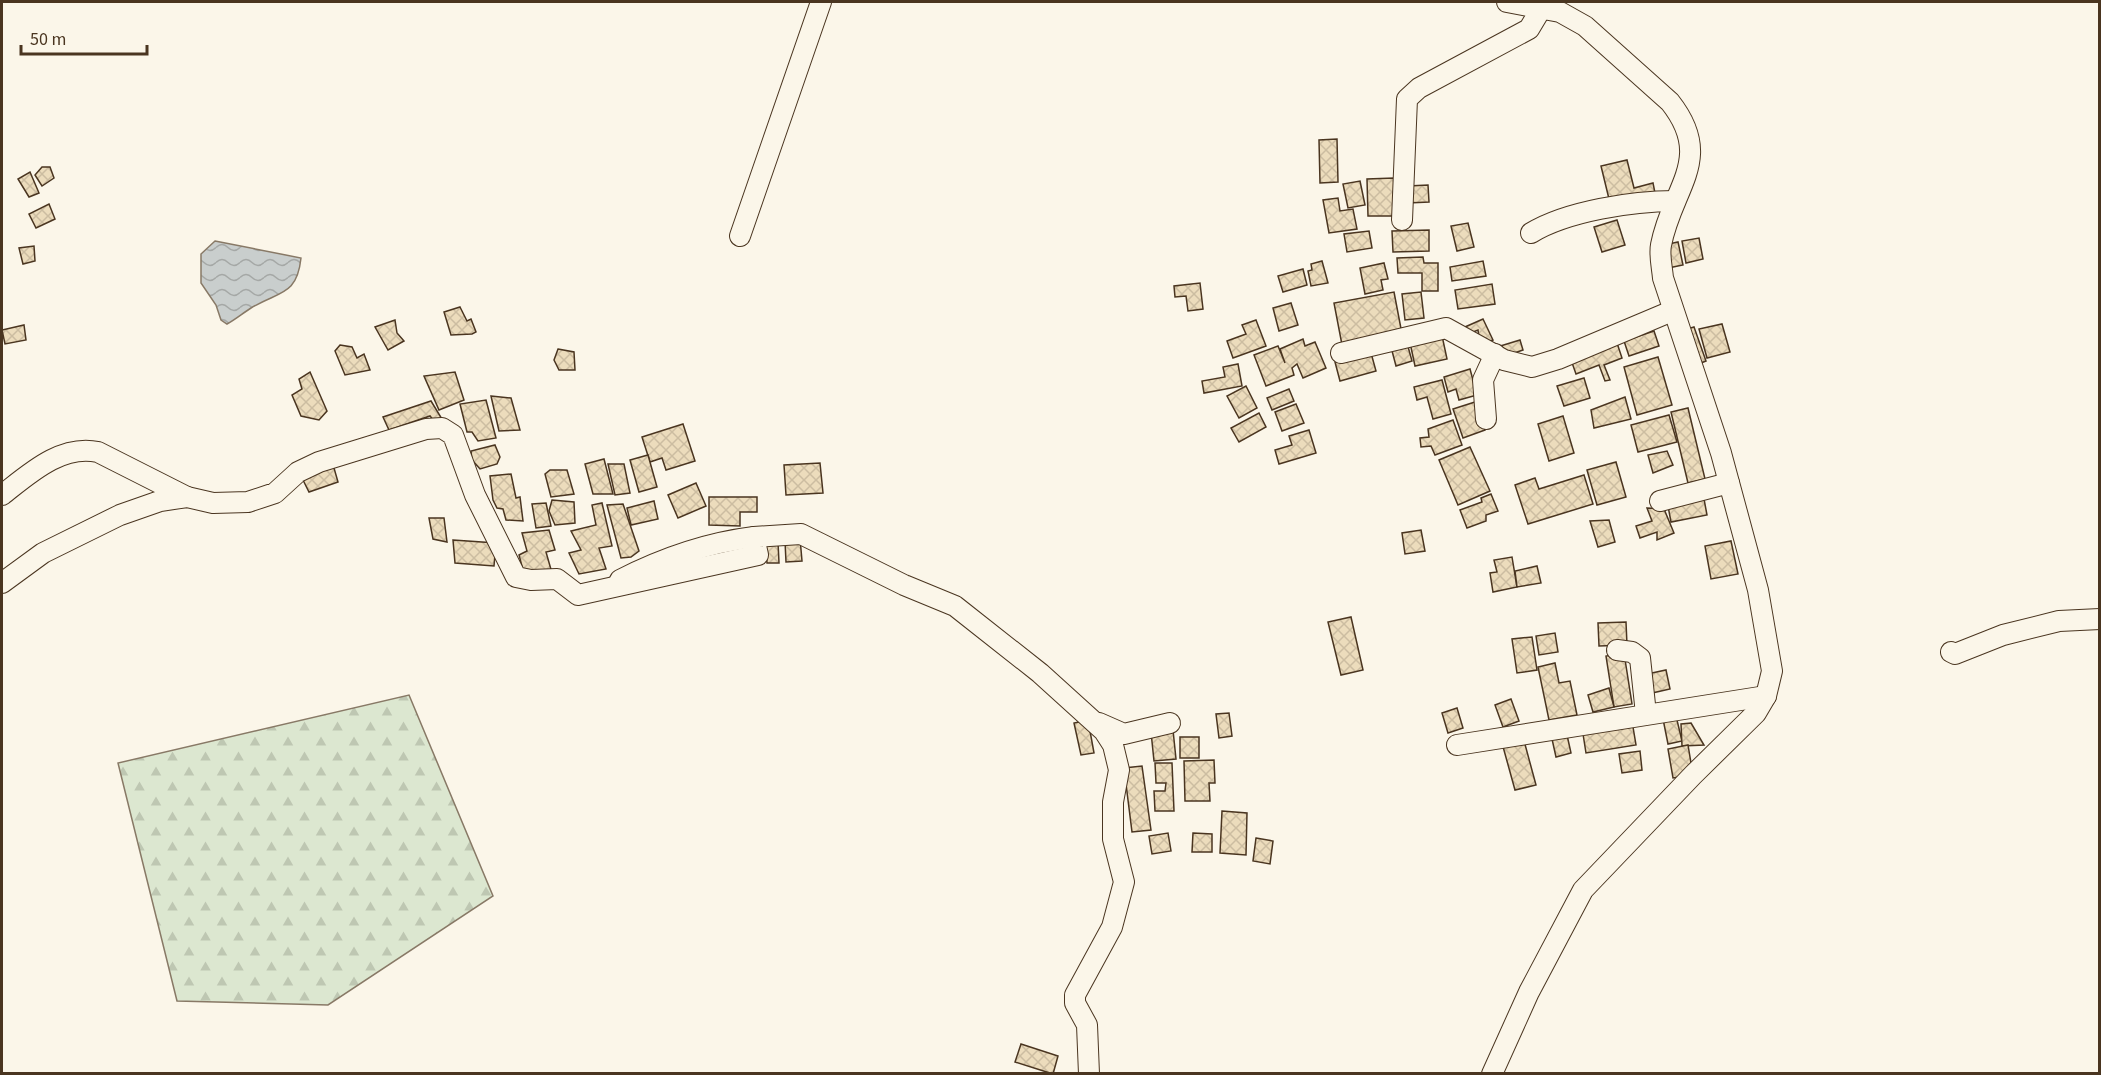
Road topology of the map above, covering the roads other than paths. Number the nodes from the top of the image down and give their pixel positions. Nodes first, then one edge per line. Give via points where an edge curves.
1 (821, 2) edge
2 (1507, 2) edge
3 (1541, 9) junction
4 (1675, 201) junction
5 (1402, 220) dead end
6 (1531, 233) dead end
7 (740, 236) dead end
8 (1672, 311) junction
9 (1341, 353) dead end
10 (1495, 354) junction
11 (1486, 418) dead end
12 (1730, 483) junction
13 (2, 495) edge
14 (187, 497) junction
15 (1660, 501) dead end
16 (2, 583) edge
17 (2100, 619) edge
18 (1617, 650) dead end
19 (1951, 652) dead end
20 (1766, 696) junction
21 (1646, 714) junction
22 (1094, 720) junction
23 (1170, 723) dead end
24 (1457, 745) dead end
25 (1089, 1074) edge
26 (1492, 1074) edge

1 - 7 street
2 - 3 street
3 - 4 street via 1560,12 1585,26 1679,113 1690,136 1692,155
3 - 5 street via 1529,29 1419,88 1407,99
4 - 6 street via 1628,203 1551,221
4 - 8 street via 1661,247 1663,278
8 - 10 street via 1541,366 1518,365
8 - 12 street
9 - 10 street via 1446,328
10 - 11 street via 1483,380
12 - 15 street
12 - 20 street via 1758,590 1772,671
13 - 14 street via 40,465 72,451 86,450
14 - 16 street via 160,501 120,515 43,553
14 - 22 street via 213,503 248,502 275,493 298,472 319,462 426,429 442,428 453,435 475,495 516,577 557,579 578,595 758,555 754,537 801,534 955,606
17 - 19 street via 2059,621 2003,635 1955,654
18 - 21 street via 1632,652 1640,658
20 - 21 street
20 - 26 street via 1756,713 1583,890 1528,992
21 - 24 street
22 - 23 street via 1124,734
22 - 25 street via 1113,745 1119,770 1113,802 1113,839 1124,882 1112,927 1075,995 1075,1003 1088,1025

